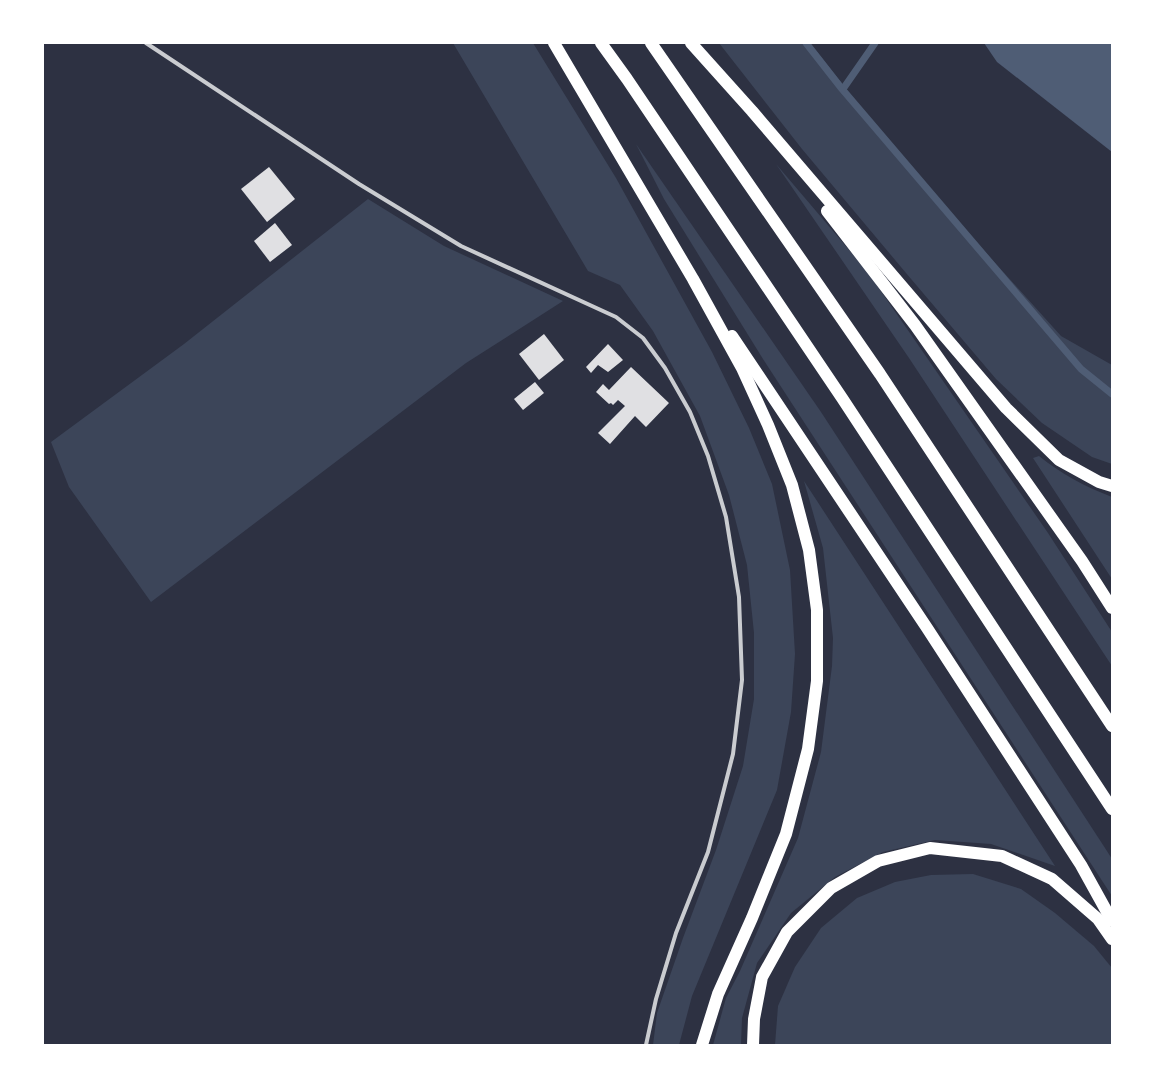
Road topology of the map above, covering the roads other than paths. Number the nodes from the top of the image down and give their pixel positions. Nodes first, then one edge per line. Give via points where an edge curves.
1 (146, 43) edge
2 (554, 43) edge
3 (601, 43) edge
4 (651, 43) edge
5 (691, 43) edge
6 (752, 111) junction
7 (693, 279) junction
8 (1112, 486) edge
9 (1112, 608) edge
10 (1112, 726) edge
11 (1112, 809) edge
12 (1112, 920) edge
13 (1112, 939) edge
14 (646, 1045) edge
15 (702, 1045) edge
16 (753, 1045) edge

1 - 14 street via 359,184 460,246 616,317 643,338 665,368 690,412 708,456 726,517 739,597 742,680 733,754 708,852 676,933 656,999
2 - 7 highway
3 - 11 highway via 842,398
4 - 10 highway via 880,374
5 - 6 highway
6 - 8 highway via 1006,408 1059,460 1099,482
6 - 9 highway via 916,325 1082,561
7 - 12 highway via 936,642 1081,865
7 - 15 highway via 742,368 792,485 810,550 817,610 817,681 809,742 786,834 718,994
13 - 16 highway via 1098,919 1052,879 1002,856 930,848 878,861 831,888 787,932 762,977 754,1019

